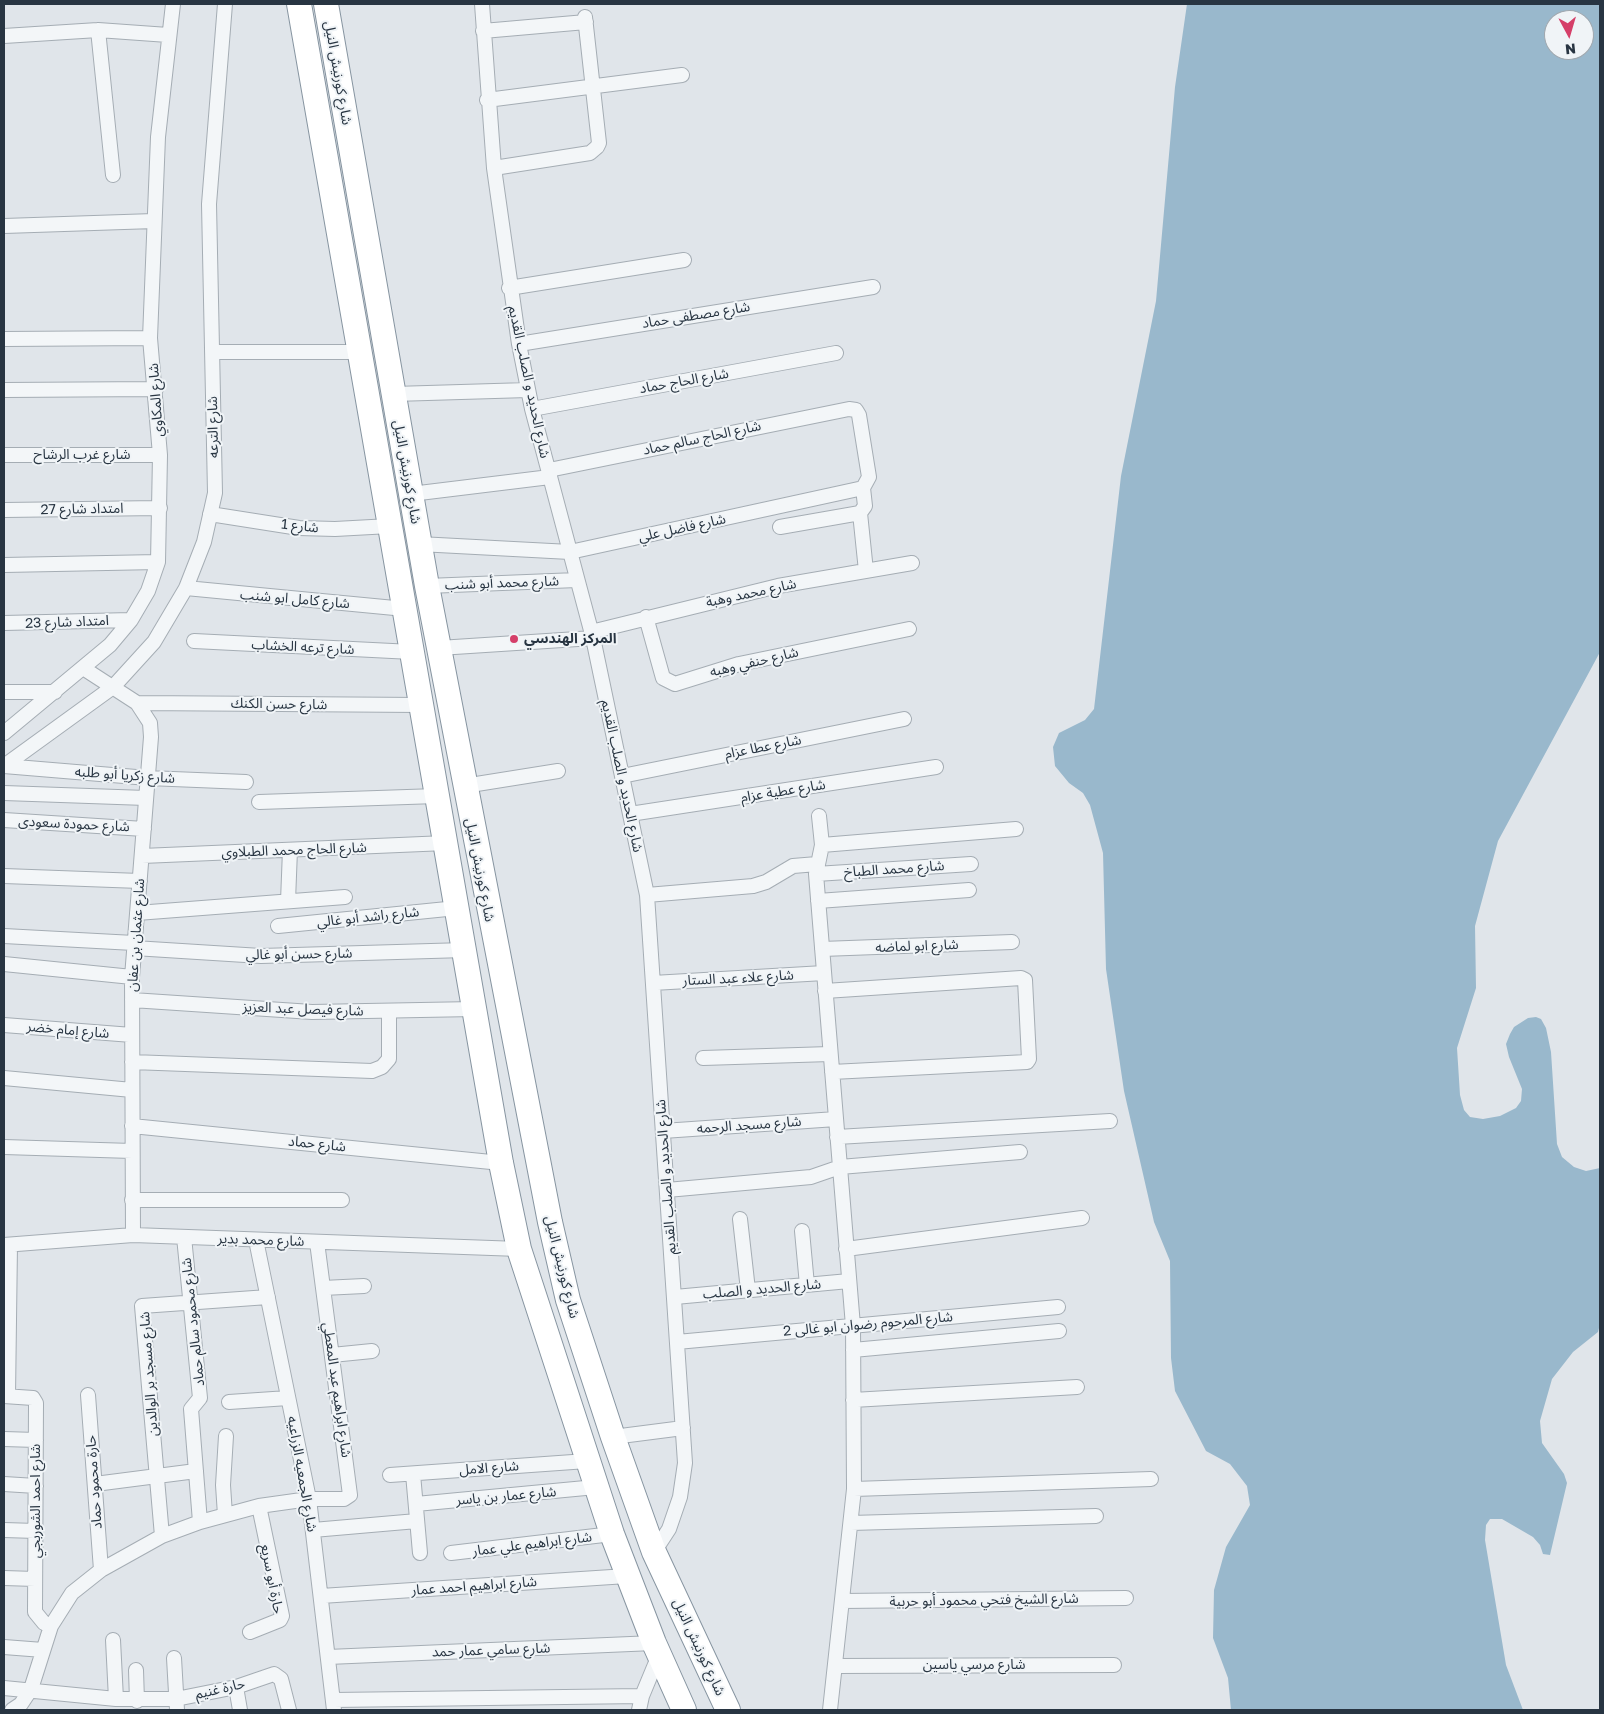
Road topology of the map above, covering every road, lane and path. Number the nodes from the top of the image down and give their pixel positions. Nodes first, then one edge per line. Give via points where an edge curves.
1 (173, 4) edge
2 (225, 4) edge
3 (299, 4) edge
4 (326, 4) edge
5 (482, 4) edge
6 (98, 30) junction
7 (483, 31) junction
8 (168, 35) junction
9 (4, 36) edge
10 (682, 75) dead end
11 (593, 86) junction
12 (487, 100) junction
13 (494, 168) junction
14 (112, 175) dead end
15 (154, 222) junction
16 (4, 226) edge
17 (684, 260) dead end
18 (873, 287) dead end
19 (509, 288) junction
20 (150, 338) junction
21 (4, 339) edge
22 (519, 344) junction
23 (212, 352) junction
24 (360, 352) junction
25 (836, 352) dead end
26 (156, 389) junction
27 (4, 390) edge
28 (528, 390) junction
29 (394, 394) junction
30 (532, 409) junction
31 (4, 455) edge
32 (160, 455) junction
33 (550, 473) junction
34 (862, 488) junction
35 (411, 494) junction
36 (160, 508) junction
37 (4, 510) edge
38 (860, 513) junction
39 (210, 514) junction
40 (390, 526) junction
41 (780, 527) dead end
42 (420, 544) junction
43 (570, 552) junction
44 (158, 562) junction
45 (912, 563) dead end
46 (4, 565) edge
47 (866, 571) junction
48 (577, 580) junction
49 (427, 586) junction
50 (186, 588) junction
51 (405, 609) junction
52 (646, 617) junction
53 (130, 620) junction
54 (4, 624) edge
55 (909, 629) dead end
56 (592, 635) junction
57 (194, 641) dead end
58 (439, 648) junction
59 (412, 652) junction
60 (83, 668) junction
61 (112, 687) junction
62 (4, 692) edge
63 (54, 692) junction
64 (137, 703) junction
65 (421, 705) junction
66 (904, 719) dead end
67 (4, 733) edge
68 (4, 766) edge
69 (936, 767) dead end
70 (433, 770) junction
71 (558, 771) dead end
72 (462, 776) junction
73 (622, 776) junction
74 (148, 778) junction
75 (246, 782) dead end
76 (4, 793) edge
77 (437, 796) junction
78 (146, 798) junction
79 (259, 802) dead end
80 (630, 814) junction
81 (819, 816) dead end
82 (4, 820) edge
83 (1016, 828) dead end
84 (144, 829) junction
85 (446, 843) junction
86 (822, 845) junction
87 (290, 850) junction
88 (142, 856) junction
89 (971, 864) dead end
90 (817, 869) junction
91 (4, 876) edge
92 (140, 881) junction
93 (969, 890) dead end
94 (647, 895) junction
95 (345, 897) dead end
96 (288, 901) junction
97 (818, 901) junction
98 (457, 908) junction
99 (137, 913) junction
100 (278, 926) dead end
101 (4, 936) edge
102 (1012, 942) dead end
103 (134, 946) junction
104 (822, 949) junction
105 (465, 950) junction
106 (4, 964) edge
107 (824, 973) junction
108 (132, 977) junction
109 (653, 983) junction
110 (825, 991) junction
111 (132, 1000) junction
112 (475, 1009) junction
113 (389, 1011) junction
114 (4, 1025) edge
115 (132, 1036) junction
116 (830, 1054) junction
117 (703, 1058) dead end
118 (132, 1062) junction
119 (832, 1072) junction
120 (4, 1078) edge
121 (132, 1090) junction
122 (836, 1119) junction
123 (1110, 1121) dead end
124 (132, 1126) junction
125 (663, 1131) junction
126 (837, 1137) junction
127 (4, 1147) edge
128 (132, 1151) junction
129 (1020, 1152) dead end
130 (501, 1163) junction
131 (840, 1167) junction
132 (667, 1190) junction
133 (132, 1200) junction
134 (342, 1200) dead end
135 (1082, 1218) dead end
136 (740, 1219) dead end
137 (802, 1231) dead end
138 (133, 1236) junction
139 (184, 1237) junction
140 (256, 1240) junction
141 (317, 1242) junction
142 (7, 1245) edge
143 (519, 1249) junction
144 (846, 1249) junction
145 (849, 1281) junction
146 (807, 1284) junction
147 (364, 1286) dead end
148 (323, 1288) junction
149 (748, 1290) junction
150 (268, 1297) junction
151 (675, 1297) junction
152 (191, 1302) junction
153 (1058, 1307) dead end
154 (853, 1326) junction
155 (1059, 1331) dead end
156 (677, 1342) junction
157 (853, 1350) junction
158 (372, 1351) dead end
159 (332, 1355) junction
160 (1077, 1387) dead end
161 (88, 1395) dead end
162 (6, 1396) edge
163 (288, 1398) junction
164 (853, 1400) junction
165 (229, 1402) dead end
166 (683, 1428) junction
167 (226, 1436) dead end
168 (613, 1436) junction
169 (4, 1439) edge
170 (36, 1440) junction
171 (587, 1461) junction
172 (196, 1471) junction
173 (413, 1474) junction
174 (390, 1475) dead end
175 (157, 1476) junction
176 (1151, 1479) dead end
177 (4, 1484) edge
178 (94, 1484) junction
179 (36, 1486) junction
180 (596, 1487) junction
181 (854, 1489) junction
182 (309, 1499) junction
183 (416, 1504) junction
184 (258, 1506) junction
185 (225, 1515) junction
186 (1096, 1516) dead end
187 (417, 1521) junction
188 (200, 1522) junction
189 (850, 1523) junction
190 (4, 1530) edge
191 (313, 1530) junction
192 (36, 1531) junction
193 (612, 1534) junction
194 (162, 1536) junction
195 (654, 1552) junction
196 (420, 1553) dead end
197 (452, 1553) dead end
198 (100, 1570) junction
199 (627, 1576) junction
200 (4, 1578) edge
201 (35, 1579) junction
202 (321, 1596) junction
203 (1126, 1598) dead end
204 (842, 1601) junction
205 (51, 1626) junction
206 (250, 1632) dead end
207 (113, 1640) dead end
208 (4, 1647) edge
209 (656, 1649) junction
210 (43, 1650) junction
211 (328, 1657) junction
212 (174, 1658) dead end
213 (1114, 1665) dead end
214 (834, 1666) junction
215 (136, 1670) dead end
216 (236, 1687) junction
217 (4, 1688) edge
218 (31, 1690) junction
219 (642, 1696) junction
220 (116, 1700) junction
221 (137, 1701) junction
222 (177, 1705) edge
223 (332, 1708) edge
224 (12, 1710) edge
225 (240, 1710) edge
226 (289, 1710) edge
227 (639, 1710) edge
228 (684, 1710) edge
229 (728, 1710) edge
230 (830, 1710) edge

1 - 8 street, شارع المكاوي
2 - 23 street, شارع الترعه via 209,204
3 - 24 highway, شارع كورنيش النيل
4 - 29 highway, شارع كورنيش النيل
5 - 7 street, شارع الحديد و الصلب القديم
6 - 8 street
6 - 9 street
6 - 14 street
7 - 11 street via 586,19
7 - 12 street, شارع الحديد و الصلب القديم
8 - 15 street, شارع المكاوي
10 - 11 street
11 - 12 street
11 - 13 street via 599,143 594,151
12 - 13 street, شارع الحديد و الصلب القديم
13 - 19 street, شارع الحديد و الصلب القديم
15 - 16 street
15 - 20 street, شارع المكاوي
17 - 19 street
18 - 22 street, شارع مصطفى حماد
19 - 22 street, شارع الحديد و الصلب القديم
20 - 21 street
20 - 26 street, شارع المكاوي
22 - 28 street, شارع الحديد و الصلب القديم
23 - 24 street
23 - 39 street, شارع الترعه via 215,493
24 - 40 highway, شارع كورنيش النيل
25 - 30 street, شارع الحاج حماد
26 - 27 street
26 - 32 street, شارع المكاوي
28 - 29 street
28 - 30 street, شارع الحديد و الصلب القديم
29 - 35 highway, شارع كورنيش النيل
30 - 33 street, شارع الحديد و الصلب القديم
31 - 32 street, شارع غرب الرشاح
32 - 36 street, شارع المكاوي
33 - 34 street, شارع الحاج سالم حماد via 843,409 856,410 868,478
33 - 35 street, شارع الحاج سالم حماد
33 - 43 street, شارع الحديد و الصلب القديم
34 - 38 street via 865,506
34 - 43 street, شارع فاضل علي
35 - 42 highway, شارع كورنيش النيل
36 - 37 street, امتداد شارع 27
36 - 44 street, شارع المكاوي
38 - 41 street
38 - 47 street
39 - 40 street, شارع 1 via 299,528
39 - 50 street, شارع الترعه via 204,542
40 - 51 highway, شارع كورنيش النيل
42 - 43 street, شارع فاضل علي
42 - 49 highway, شارع كورنيش النيل
43 - 48 street, شارع الحديد و الصلب القديم
44 - 46 street
44 - 53 street, شارع المكاوي via 148,591
45 - 47 street, شارع محمد وهبة
47 - 52 street, شارع محمد وهبة via 778,586
48 - 49 street, شارع محمد أبو شنب
48 - 56 street, شارع الحديد و الصلب القديم
49 - 58 highway, شارع كورنيش النيل
50 - 51 street, شارع كامل ابو شنب
50 - 61 street, شارع الترعه via 154,642
51 - 59 highway, شارع كورنيش النيل
52 - 55 street, شارع حنفي وهبه via 663,678 675,684 739,664
52 - 56 street, شارع محمد وهبة
53 - 54 street, امتداد شارع 23
53 - 60 street, شارع المكاوي via 110,645
56 - 58 street, شارع محمد وهبة
56 - 73 street, شارع الحديد و الصلب القديم
57 - 59 street, شارع ترعه الخشاب
58 - 72 highway, شارع كورنيش النيل
59 - 65 highway, شارع كورنيش النيل
60 - 61 street, شارع عثمان بن عفان
60 - 63 street, شارع المكاوي
61 - 64 street, شارع عثمان بن عفان
61 - 68 street, شارع الترعه
62 - 63 street
63 - 67 street, شارع المكاوي
64 - 65 street, شارع حسن الكنك
64 - 74 street, شارع عثمان بن عفان via 150,723
65 - 70 highway, شارع كورنيش النيل
66 - 73 street, شارع عطا عزام
68 - 74 street, شارع زكريا أبو طلبه
69 - 80 street, شارع عطية عزام
70 - 72 highway
70 - 77 highway, شارع كورنيش النيل
71 - 72 street
72 - 168 highway, شارع كورنيش النيل via 550,1222 568,1300
73 - 80 street, شارع الحديد و الصلب القديم
74 - 75 street, شارع زكريا أبو طلبه
74 - 78 street, شارع عثمان بن عفان
76 - 78 street
77 - 79 street
77 - 85 highway, شارع كورنيش النيل
78 - 84 street, شارع عثمان بن عفان
80 - 94 street, شارع الحديد و الصلب القديم
81 - 86 street
82 - 84 street, شارع حمودة سعودى
83 - 86 street
84 - 88 street, شارع عثمان بن عفان
85 - 87 street, شارع الحاج محمد الطبلاوي
85 - 98 highway, شارع كورنيش النيل
86 - 90 street
87 - 88 street, شارع الحاج محمد الطبلاوي
87 - 96 street
88 - 92 street, شارع عثمان بن عفان
89 - 90 street, شارع محمد الطباخ
90 - 94 street, شارع محمد الطباخ via 793,866 753,886
90 - 97 street
91 - 92 street
92 - 99 street, شارع عثمان بن عفان
93 - 97 street
94 - 109 street, شارع الحديد و الصلب القديم
95 - 96 street
96 - 99 street
97 - 104 street
98 - 100 street, شارع راشد أبو غالي
98 - 105 highway, شارع كورنيش النيل
99 - 103 street, شارع عثمان بن عفان
101 - 103 street, شارع حسن أبو غالي
102 - 104 street, شارع ابو لماضه
103 - 105 street, شارع حسن أبو غالي via 261,956
103 - 108 street, شارع عثمان بن عفان
104 - 107 street
105 - 112 highway, شارع كورنيش النيل
106 - 108 street
107 - 109 street, شارع علاء عبد الستار
107 - 110 street
108 - 111 street, شارع عثمان بن عفان
109 - 125 street, شارع الحديد و الصلب القديم
110 - 116 street
110 - 119 street via 1025,980 1027,1062
111 - 113 street, شارع فيصل عبد العزيز via 312,1012
111 - 115 street, شارع عثمان بن عفان
112 - 113 street, شارع فيصل عبد العزيز
112 - 130 highway, شارع كورنيش النيل
113 - 118 street via 389,1059 372,1071
114 - 115 street, شارع إمام خضر
115 - 118 street, شارع عثمان بن عفان
116 - 117 street
116 - 119 street
118 - 121 street, شارع عثمان بن عفان
119 - 122 street
120 - 121 street
121 - 124 street, شارع عثمان بن عفان
122 - 125 street, شارع مسجد الرحمه
122 - 126 street
123 - 126 street
124 - 128 street, شارع عثمان بن عفان
124 - 130 street, شارع حماد
125 - 132 street, شارع الحديد و الصلب القديم
126 - 131 street
127 - 128 street
128 - 133 street, شارع عثمان بن عفان
129 - 131 street
130 - 143 highway, شارع كورنيش النيل
131 - 132 street via 811,1177
131 - 144 street
132 - 151 street, شارع الحديد و الصلب القديم
133 - 134 street
133 - 138 street, شارع عثمان بن عفان
135 - 144 street
136 - 149 street
137 - 146 street
138 - 139 street, شارع محمد بدير
138 - 142 street, شارع محمد بدير
139 - 140 street, شارع محمد بدير
139 - 152 street, شارع محمود سالم حماد
140 - 141 street, شارع محمد بدير
140 - 150 street, شارع الجمعيه الزراعيه
141 - 143 street, شارع محمد بدير
141 - 148 street, شارع ابراهيم عبد المعطي
142 - 162 street
143 - 171 highway, شارع كورنيش النيل
144 - 145 street
145 - 146 street, شارع الحديد و الصلب
145 - 154 street
146 - 149 street, شارع الحديد و الصلب
147 - 148 street
148 - 159 street, شارع ابراهيم عبد المعطي
149 - 151 street, شارع الحديد و الصلب
150 - 152 street, شارع مسجد بر الوالدين
150 - 163 street, شارع الجمعيه الزراعيه
151 - 156 street, شارع الحديد و الصلب القديم
152 - 172 street, شارع محمود سالم حماد via 200,1398 191,1409
152 - 175 street, شارع مسجد بر الوالدين via 146,1304 141,1308
153 - 154 street, شارع المرحوم رضوان ابو غالى 2
154 - 156 street, شارع المرحوم رضوان ابو غالى 2
154 - 157 street
155 - 157 street
156 - 166 street, شارع الحديد و الصلب القديم
157 - 164 street
158 - 159 street
159 - 182 street, شارع ابراهيم عبد المعطي via 350,1493 344,1499
160 - 164 street
161 - 178 street, حارة محمود حماد
162 - 170 street, شارع احمد الشوربجي via 35,1400
163 - 165 street
163 - 182 street, شارع الجمعيه الزراعيه
164 - 181 street
166 - 168 street
166 - 195 street, شارع الحديد و الصلب القديم via 685,1463 680,1497 669,1529
167 - 185 street
168 - 195 highway, شارع كورنيش النيل
169 - 170 street
170 - 179 street, شارع احمد الشوربجي
171 - 173 street, شارع الامل
171 - 180 highway, شارع كورنيش النيل
172 - 175 street
172 - 188 street, شارع محمود سالم حماد
173 - 174 street, شارع الامل
173 - 183 street
175 - 178 street
175 - 194 street, شارع مسجد بر الوالدين
176 - 181 street
177 - 179 street
178 - 198 street, حارة محمود حماد
179 - 192 street, شارع احمد الشوربجي
180 - 183 street, شارع عمار بن ياسر
180 - 193 highway, شارع كورنيش النيل
181 - 189 street
182 - 184 street
182 - 191 street, شارع الجمعيه الزراعيه
183 - 187 street
184 - 185 street
184 - 206 street, حارة أبو سريع via 282,1616 278,1621
185 - 188 street
186 - 189 street
187 - 191 street
187 - 196 street
188 - 194 street
189 - 204 street
190 - 192 street
191 - 202 street, شارع الجمعيه الزراعيه
192 - 201 street, شارع احمد الشوربجي
193 - 197 street, شارع ابراهيم علي عمار
193 - 199 highway, شارع كورنيش النيل
194 - 198 street
195 - 229 highway, شارع كورنيش النيل
198 - 205 street via 72,1593
199 - 202 street, شارع ابراهيم احمد عمار
199 - 209 highway, شارع كورنيش النيل
200 - 201 street
201 - 205 street, شارع احمد الشوربجي via 35,1612
202 - 211 street, شارع الجمعيه الزراعيه
203 - 204 street, شارع الشيخ فتحي محمود أبو حربية
204 - 214 street
205 - 210 street
207 - 220 street
208 - 210 street
209 - 211 street, شارع سامي عمار حمد
209 - 219 street
209 - 228 highway, شارع كورنيش النيل
210 - 218 street
211 - 223 street, شارع الجمعيه الزراعيه
212 - 222 street
213 - 214 street, شارع مرسي ياسين
214 - 230 street
215 - 221 street
216 - 222 street, حارة غنيم
216 - 225 street
216 - 226 street, حارة غنيم via 277,1674
217 - 218 street, حارة غنيم
218 - 220 street, حارة غنيم
218 - 224 street
219 - 223 street
219 - 227 street
220 - 221 street, حارة غنيم
221 - 222 street, حارة غنيم

